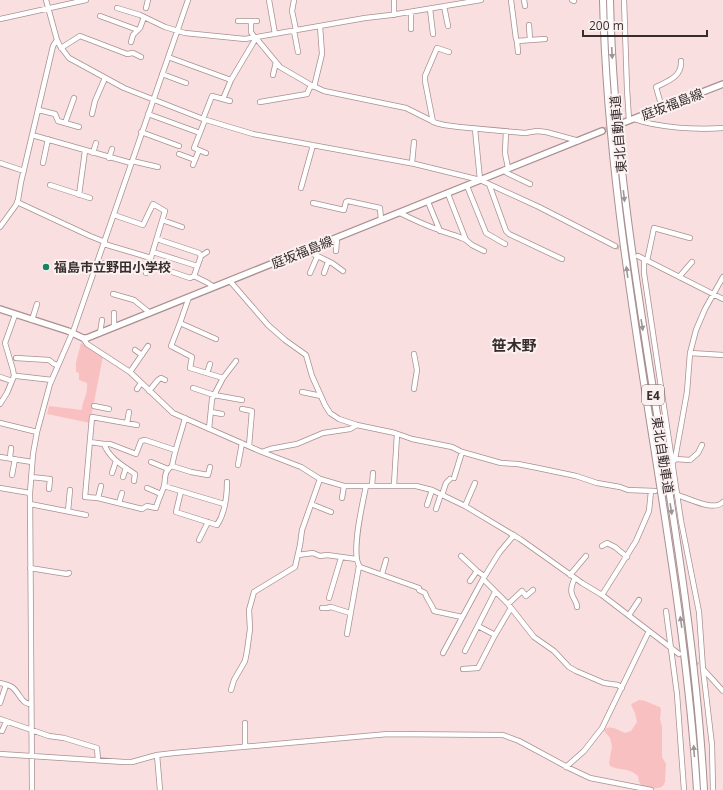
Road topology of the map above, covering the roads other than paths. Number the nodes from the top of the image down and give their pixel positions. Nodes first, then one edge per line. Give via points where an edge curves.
1 (46, 0) edge
2 (86, 0) edge
3 (148, 0) edge
4 (188, 0) edge
5 (269, 0) edge
6 (294, 0) edge
7 (394, 0) edge
8 (481, 0) edge
9 (511, 0) edge
10 (524, 0) edge
11 (603, 0) edge
12 (610, 0) edge
13 (624, 0) edge
14 (444, 6) junction
15 (525, 6) dead end
16 (117, 8) dead end
17 (146, 8) dead end
18 (48, 9) junction
19 (430, 9) junction
20 (411, 12) junction
21 (394, 15) junction
22 (100, 16) dead end
23 (144, 17) junction
24 (0, 19) edge
25 (257, 20) dead end
26 (238, 21) dead end
27 (250, 21) junction
28 (529, 25) dead end
29 (320, 26) junction
30 (448, 26) dead end
31 (411, 28) dead end
32 (138, 30) junction
33 (295, 30) junction
34 (178, 31) junction
35 (275, 34) junction
36 (433, 34) dead end
37 (256, 38) junction
38 (545, 39) dead end
39 (57, 40) junction
40 (530, 40) junction
41 (518, 41) junction
42 (131, 42) dead end
43 (61, 48) junction
44 (298, 52) dead end
45 (449, 52) dead end
46 (518, 52) dead end
47 (141, 57) dead end
48 (168, 57) junction
49 (276, 62) junction
50 (681, 62) dead end
51 (162, 74) junction
52 (273, 75) dead end
53 (105, 78) junction
54 (231, 80) junction
55 (186, 84) dead end
56 (313, 86) junction
57 (723, 86) edge
58 (74, 98) dead end
59 (153, 99) junction
60 (223, 99) junction
61 (230, 101) dead end
62 (260, 102) dead end
63 (662, 108) junction
64 (39, 110) junction
65 (92, 114) dead end
66 (148, 114) junction
67 (204, 119) junction
68 (631, 120) junction
69 (433, 122) junction
70 (65, 123) junction
71 (620, 124) tunnel mouth
72 (79, 128) dead end
73 (474, 128) junction
74 (723, 128) edge
75 (506, 131) junction
76 (602, 131) tunnel mouth
77 (141, 132) junction
78 (200, 133) junction
79 (32, 135) junction
80 (48, 139) junction
81 (579, 140) junction
82 (414, 142) dead end
83 (96, 143) dead end
84 (313, 145) junction
85 (179, 146) dead end
86 (112, 149) dead end
87 (199, 150) junction
88 (85, 151) junction
89 (206, 152) dead end
90 (93, 153) junction
91 (178, 154) dead end
92 (109, 158) junction
93 (195, 160) junction
94 (131, 162) junction
95 (43, 163) dead end
96 (412, 163) junction
97 (0, 164) edge
98 (193, 165) dead end
99 (158, 167) dead end
100 (506, 169) junction
101 (24, 171) junction
102 (480, 180) junction
103 (489, 184) junction
104 (530, 184) dead end
105 (50, 185) dead end
106 (467, 186) junction
107 (301, 188) dead end
108 (448, 194) junction
109 (79, 195) junction
110 (90, 198) dead end
111 (17, 202) junction
112 (428, 202) junction
113 (313, 203) dead end
114 (400, 213) junction
115 (114, 215) junction
116 (162, 220) junction
117 (381, 220) junction
118 (0, 225) edge
119 (182, 226) dead end
120 (440, 231) junction
121 (337, 238) junction
122 (690, 238) dead end
123 (156, 240) junction
124 (466, 240) junction
125 (105, 243) junction
126 (505, 244) dead end
127 (615, 246) tunnel mouth
128 (305, 250) junction
129 (336, 251) dead end
130 (484, 251) dead end
131 (153, 252) junction
132 (207, 252) dead end
133 (201, 256) junction
134 (638, 256) tunnel mouth
135 (317, 257) junction
136 (151, 258) junction
137 (562, 259) dead end
138 (646, 260) junction
139 (98, 262) junction
140 (328, 262) junction
141 (692, 262) dead end
142 (149, 264) junction
143 (197, 266) junction
144 (124, 270) dead end
145 (343, 271) dead end
146 (146, 273) dead end
147 (310, 273) dead end
148 (324, 273) dead end
149 (194, 276) junction
150 (679, 277) junction
151 (723, 277) edge
152 (230, 281) junction
153 (214, 287) junction
154 (113, 294) dead end
155 (713, 295) junction
156 (189, 297) junction
157 (723, 299) edge
158 (37, 304) dead end
159 (0, 309) edge
160 (150, 311) junction
161 (114, 313) dead end
162 (15, 315) junction
163 (32, 320) junction
164 (102, 320) dead end
165 (180, 323) junction
166 (114, 327) junction
167 (73, 333) junction
168 (100, 333) junction
169 (83, 338) junction
170 (216, 339) dead end
171 (148, 346) dead end
172 (135, 350) dead end
173 (690, 353) junction
174 (414, 354) dead end
175 (142, 355) junction
176 (723, 355) edge
177 (16, 358) dead end
178 (236, 361) dead end
179 (210, 364) dead end
180 (58, 365) junction
181 (130, 372) junction
182 (207, 373) junction
183 (0, 377) edge
184 (223, 378) junction
185 (13, 379) junction
186 (52, 380) junction
187 (165, 380) dead end
188 (141, 383) junction
189 (193, 388) dead end
190 (414, 388) dead end
191 (137, 389) dead end
192 (149, 391) junction
193 (302, 392) dead end
194 (214, 395) junction
195 (321, 396) junction
196 (242, 400) dead end
197 (0, 403) edge
198 (94, 406) dead end
199 (109, 409) dead end
200 (242, 409) dead end
201 (129, 412) dead end
202 (211, 412) junction
203 (222, 414) dead end
204 (185, 418) junction
205 (0, 423) edge
206 (127, 423) junction
207 (137, 425) dead end
208 (357, 425) junction
209 (209, 429) junction
210 (37, 432) junction
211 (397, 434) junction
212 (90, 442) junction
213 (242, 443) junction
214 (104, 444) junction
215 (702, 445) dead end
216 (250, 446) junction
217 (11, 448) dead end
218 (175, 450) junction
219 (262, 452) junction
220 (462, 452) junction
221 (0, 457) edge
222 (12, 459) junction
223 (116, 461) junction
224 (674, 461) junction
225 (32, 462) junction
226 (151, 462) dead end
227 (238, 464) dead end
228 (172, 466) junction
229 (210, 467) dead end
230 (126, 468) junction
231 (168, 470) junction
232 (112, 473) dead end
233 (373, 473) dead end
234 (12, 475) dead end
235 (31, 476) junction
236 (123, 477) dead end
237 (320, 479) junction
238 (134, 481) dead end
239 (227, 482) dead end
240 (475, 483) dead end
241 (394, 485) junction
242 (101, 486) dead end
243 (164, 486) junction
244 (344, 486) junction
245 (366, 486) junction
246 (372, 486) junction
247 (0, 488) edge
248 (147, 488) dead end
249 (49, 489) dead end
250 (70, 490) dead end
251 (432, 490) junction
252 (181, 491) junction
253 (30, 493) junction
254 (122, 493) dead end
255 (161, 494) junction
256 (442, 495) junction
257 (677, 495) junction
258 (98, 498) junction
259 (342, 498) dead end
260 (723, 502) edge
261 (119, 503) junction
262 (30, 504) junction
263 (224, 504) junction
264 (311, 504) junction
265 (427, 505) dead end
266 (465, 506) junction
267 (436, 509) dead end
268 (68, 511) junction
269 (331, 512) dead end
270 (86, 516) dead end
271 (208, 522) junction
272 (514, 535) junction
273 (200, 540) dead end
274 (602, 546) dead end
275 (298, 555) junction
276 (461, 556) dead end
277 (586, 556) dead end
278 (627, 557) junction
279 (341, 558) junction
280 (356, 559) junction
281 (386, 560) dead end
282 (359, 566) junction
283 (30, 568) junction
284 (477, 571) junction
285 (69, 573) dead end
286 (382, 574) junction
287 (573, 576) junction
288 (483, 578) junction
289 (470, 581) dead end
290 (533, 590) dead end
291 (496, 592) junction
292 (602, 595) junction
293 (329, 598) dead end
294 (639, 600) dead end
295 (509, 606) junction
296 (577, 607) dead end
297 (322, 608) dead end
298 (666, 611) dead end
299 (350, 613) junction
300 (629, 615) junction
301 (462, 617) junction
302 (478, 626) junction
303 (649, 631) junction
304 (347, 634) dead end
305 (495, 635) junction
306 (670, 648) junction
307 (465, 651) dead end
308 (443, 652) dead end
309 (679, 654) tunnel mouth
310 (702, 668) junction
311 (463, 669) dead end
312 (0, 683) edge
313 (6, 685) junction
314 (622, 688) junction
315 (231, 690) dead end
316 (723, 691) edge
317 (0, 702) edge
318 (31, 704) junction
319 (0, 719) edge
320 (6, 722) junction
321 (245, 723) dead end
322 (31, 730) junction
323 (2, 731) dead end
324 (245, 747) junction
325 (0, 754) edge
326 (157, 755) junction
327 (32, 756) junction
328 (98, 760) junction
329 (566, 767) junction
330 (32, 790) edge
331 (160, 790) edge
332 (651, 790) edge
333 (684, 790) edge
334 (697, 790) edge
335 (704, 790) edge
336 (713, 790) edge

1 - 18 street
2 - 18 street
3 - 17 street
4 - 34 street
5 - 35 street
6 - 33 street via 292,11
7 - 21 street
8 - 14 street
9 - 41 street
10 - 15 street
334 -> 11 highway, 東北自動車道 / E4 via 690,696 680,618 616,186 608,101
12 -> 335 highway, 東北自動車道 / E4 via 613,80 622,178 684,590
13 - 68 street
14 - 19 street
14 - 30 street
16 - 23 street
18 - 24 street
18 - 39 street
19 - 20 street
19 - 36 street
20 - 21 street
20 - 31 street
21 - 29 street
22 - 32 street
23 - 32 street
23 - 34 street
25 - 27 street
26 - 27 street
27 - 37 street via 251,32
28 - 40 street
29 - 33 street
29 - 56 street via 322,54
32 - 42 street
33 - 35 street
33 - 44 street
34 - 37 street via 238,39
34 - 48 street
35 - 37 street
37 - 49 street
37 - 54 street
38 - 40 street
39 - 43 street
39 - 64 street via 53,46
40 - 41 street
41 - 46 street
43 - 47 street via 80,36
43 - 53 street via 70,58
45 - 69 street via 437,48 426,72 425,81
48 - 51 street
48 - 54 street
49 - 52 street
49 - 56 street via 284,70
50 - 63 street via 675,77 656,87
51 - 55 street
51 - 59 street
53 - 59 street
53 - 65 street
54 - 60 street
56 - 62 street via 307,94
56 - 69 street via 324,91 406,108
57 - 63 main road, 庭坂福島線
58 - 70 street
59 - 66 street
59 - 67 street
60 - 61 street
60 - 67 street via 212,96
63 - 68 main road, 庭坂福島線
64 - 70 street via 55,114 58,121
64 - 79 street
66 - 77 street
66 - 78 street
67 - 78 street
67 - 84 street via 253,134
68 - 71 main road, 庭坂福島線
68 - 74 street via 696,130
69 - 73 street
70 - 72 street
73 - 75 street
73 - 102 street
75 - 81 street via 546,132
75 - 100 street
76 - 81 main road, 庭坂福島線
77 - 85 street
77 - 94 street
78 - 87 street via 194,148
79 - 80 street
79 - 101 street
80 - 88 street
80 - 95 street
81 - 100 main road, 庭坂福島線
82 - 96 street
83 - 90 street
84 - 96 street
84 - 107 street
86 - 92 street
87 - 89 street
87 - 93 street
88 - 90 street
88 - 109 street
90 - 92 street
91 - 93 street
92 - 94 street
93 - 98 street
94 - 99 street
94 - 115 street
96 - 102 street
97 - 101 street
100 - 102 main road, 庭坂福島線
100 - 104 street via 507,173
101 - 111 street
102 - 103 street
102 - 106 main road, 庭坂福島線
103 - 127 street
103 - 137 street via 506,231
105 - 109 street
106 - 108 main road, 庭坂福島線
106 - 126 street via 486,233
108 - 112 main road, 庭坂福島線
108 - 124 street
109 - 110 street
111 - 118 street
111 - 125 street
112 - 114 main road, 庭坂福島線
112 - 120 street
113 - 117 street via 344,210 348,201 380,208
114 - 117 main road, 庭坂福島線
114 - 120 street
115 - 116 street via 143,225 153,204 165,211
115 - 125 street
116 - 119 street
116 - 123 street
117 - 121 main road, 庭坂福島線
120 - 124 street
121 - 128 main road, 庭坂福島線
121 - 129 street
122 - 138 street via 654,228
123 - 131 street
123 - 133 street via 199,253
124 - 130 street
125 - 136 street
125 - 139 street
128 - 135 street
128 - 152 main road, 庭坂福島線
131 - 136 street
131 - 143 street
132 - 133 street
133 - 143 street
134 - 138 street
135 - 140 street
135 - 147 street
136 - 142 street
138 - 150 street
138 - 224 street via 644,273
139 - 144 street
139 - 167 street
140 - 145 street
140 - 148 street
141 - 150 street
142 - 146 street
142 - 149 street via 190,278
143 - 149 street
149 - 153 street
150 - 155 street
151 - 155 street
152 - 153 main road, 庭坂福島線
152 - 195 street via 268,325 306,355
153 - 156 main road, 庭坂福島線
154 - 160 street via 134,300
155 - 157 street
155 - 173 street via 696,330
156 - 160 main road, 庭坂福島線
156 - 165 street
158 - 163 street
159 - 162 main road
160 - 166 main road, 庭坂福島線
161 - 166 street
162 - 163 main road
162 - 185 street via 5,343
163 - 167 main road
164 - 168 street
165 - 170 street
165 - 182 street via 170,346 192,357 190,368
166 - 168 main road, 庭坂福島線
167 - 169 main road
167 - 180 street
168 - 169 main road, 庭坂福島線
169 - 181 street via 87,344
171 - 175 street
172 - 175 street
173 - 176 street
173 - 224 street via 687,392
174 - 190 street via 417,370
175 - 181 street
177 - 180 street via 49,360
178 - 184 street
179 - 182 street
180 - 186 street
181 - 188 street
182 - 184 street
183 - 185 street
184 - 194 street
185 - 186 street via 17,376
185 - 197 street
186 - 210 street
187 - 192 street via 158,380
188 - 191 street
188 - 192 street
189 - 194 street
192 - 204 street via 168,409
193 - 195 street
194 - 196 street
194 - 202 street
195 - 208 street via 330,413
198 - 199 street
200 - 216 street via 252,411
201 - 206 street
202 - 203 street
202 - 209 street
204 - 209 street
204 - 218 street
205 - 210 street
206 - 207 street
206 - 212 street via 92,417
208 - 211 street
208 - 219 street
209 - 213 street
210 - 225 street
211 - 220 street via 421,442 452,447
211 - 241 street
212 - 214 street
212 - 258 street via 85,497
213 - 216 street
213 - 227 street
214 - 218 street via 136,454 145,440
214 - 223 street
215 - 224 street via 690,460
216 - 219 street
217 - 222 street
218 - 228 street
219 - 237 street via 301,467
220 - 256 street via 452,479 446,483
220 - 278 street via 576,476 597,484 628,490 653,491 648,515
221 - 222 street
222 - 225 street
222 - 234 street
223 - 230 street
223 - 232 street
224 - 257 street via 674,488
225 - 235 street
226 - 231 street
228 - 229 street via 208,475
228 - 231 street
230 - 236 street
230 - 238 street via 135,474
231 - 243 street
233 - 246 street
235 - 249 street via 50,480
235 - 253 street
237 - 244 street
237 - 264 street
239 - 263 street via 227,497
240 - 266 street
241 - 246 street
241 - 251 street
242 - 258 street
243 - 252 street
243 - 255 street
244 - 245 street
244 - 259 street
245 - 246 street
245 - 280 street
247 - 253 street
248 - 255 street
250 - 268 street
251 - 256 street
251 - 265 street
252 - 263 street
252 - 271 street via 176,512
253 - 262 street
254 - 261 street
255 - 261 street via 156,508 147,506 142,509
256 - 266 street
256 - 267 street
257 - 260 street via 713,506
257 - 310 street via 699,612
258 - 261 street
262 - 268 street
262 - 283 street
263 - 271 street via 217,525
264 - 269 street
264 - 275 street via 302,530
266 - 272 street
268 - 270 street
271 - 273 street
272 - 287 street
272 - 288 street
274 - 278 street via 607,543
275 - 279 street via 313,553
275 - 315 street via 293,569 254,592 249,610 250,629 245,661
276 - 284 street
277 - 287 street
278 - 292 street
279 - 280 street
279 - 293 street
280 - 282 street
281 - 286 street
282 - 286 street
282 - 299 street
283 - 285 street
283 - 318 street
284 - 288 street
284 - 289 street
286 - 301 street via 419,588 425,593 434,611
287 - 292 street
287 - 296 street via 571,591
288 - 291 street
288 - 301 street
290 - 295 street via 526,596 522,592
291 - 295 street
291 - 302 street
292 - 300 street
294 - 300 street
295 - 305 street
295 - 314 street via 534,636 554,651 569,667
297 - 299 street via 331,607
298 - 306 street
299 - 304 street
300 - 303 street
301 - 308 street
302 - 305 street
302 - 307 street
303 - 306 street
303 - 314 street
305 - 311 street via 478,668
306 - 309 street
306 - 333 street via 677,694
310 - 316 street
310 - 336 street via 712,745
312 - 313 street
313 - 317 street
313 - 318 street via 12,687 24,702
314 - 329 street via 595,739
318 - 322 street
319 - 320 street
320 - 322 street
320 - 323 street
321 - 324 street
322 - 327 street
322 - 328 street via 97,748
324 - 326 street
324 - 329 street via 385,735 503,735
325 - 327 street
326 - 328 street via 132,762
326 - 331 street
327 - 328 street
327 - 330 street
329 - 332 street via 590,778

